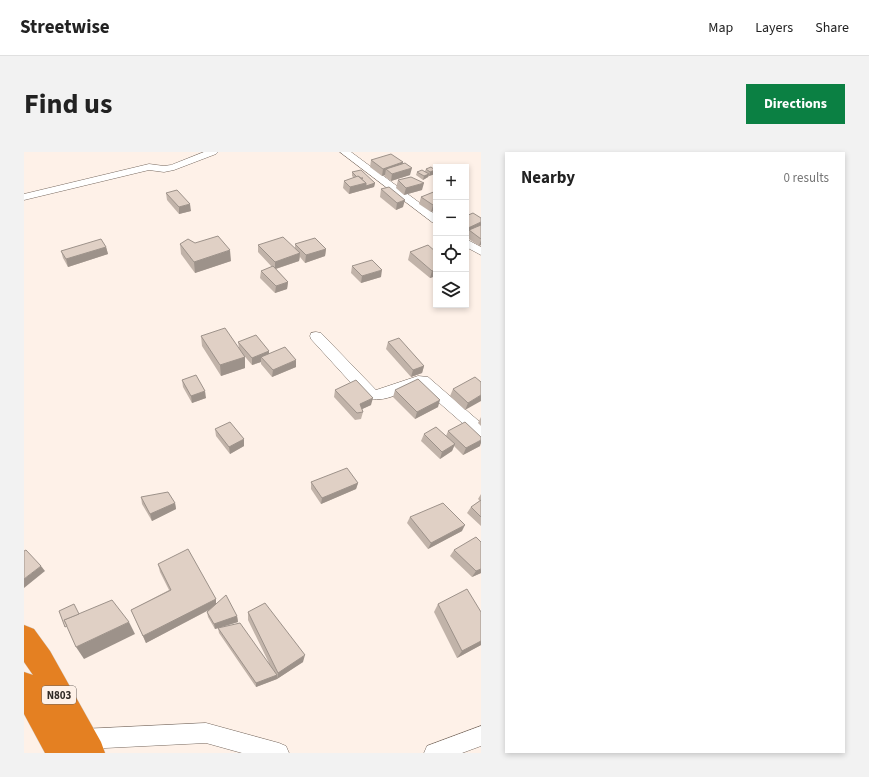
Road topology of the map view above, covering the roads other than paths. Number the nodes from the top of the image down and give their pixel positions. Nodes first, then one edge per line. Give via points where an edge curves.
1 (213, 152) edge
2 (345, 152) edge
3 (24, 197) edge
4 (433, 218) edge
5 (469, 244) edge
6 (481, 252) edge
7 (316, 336) dead end
8 (481, 431) edge
9 (24, 638) edge
10 (24, 686) edge
11 (481, 736) edge
12 (74, 749) edge
13 (279, 753) edge
14 (434, 753) edge

1 - 3 street via 174,167 164,169 149,166
2 - 4 street
5 - 6 street
7 - 8 street via 373,395 423,381
9 - 12 highway, N803 via 40,661
10 - 12 highway, N803
11 - 14 street
12 - 13 street via 206,733

